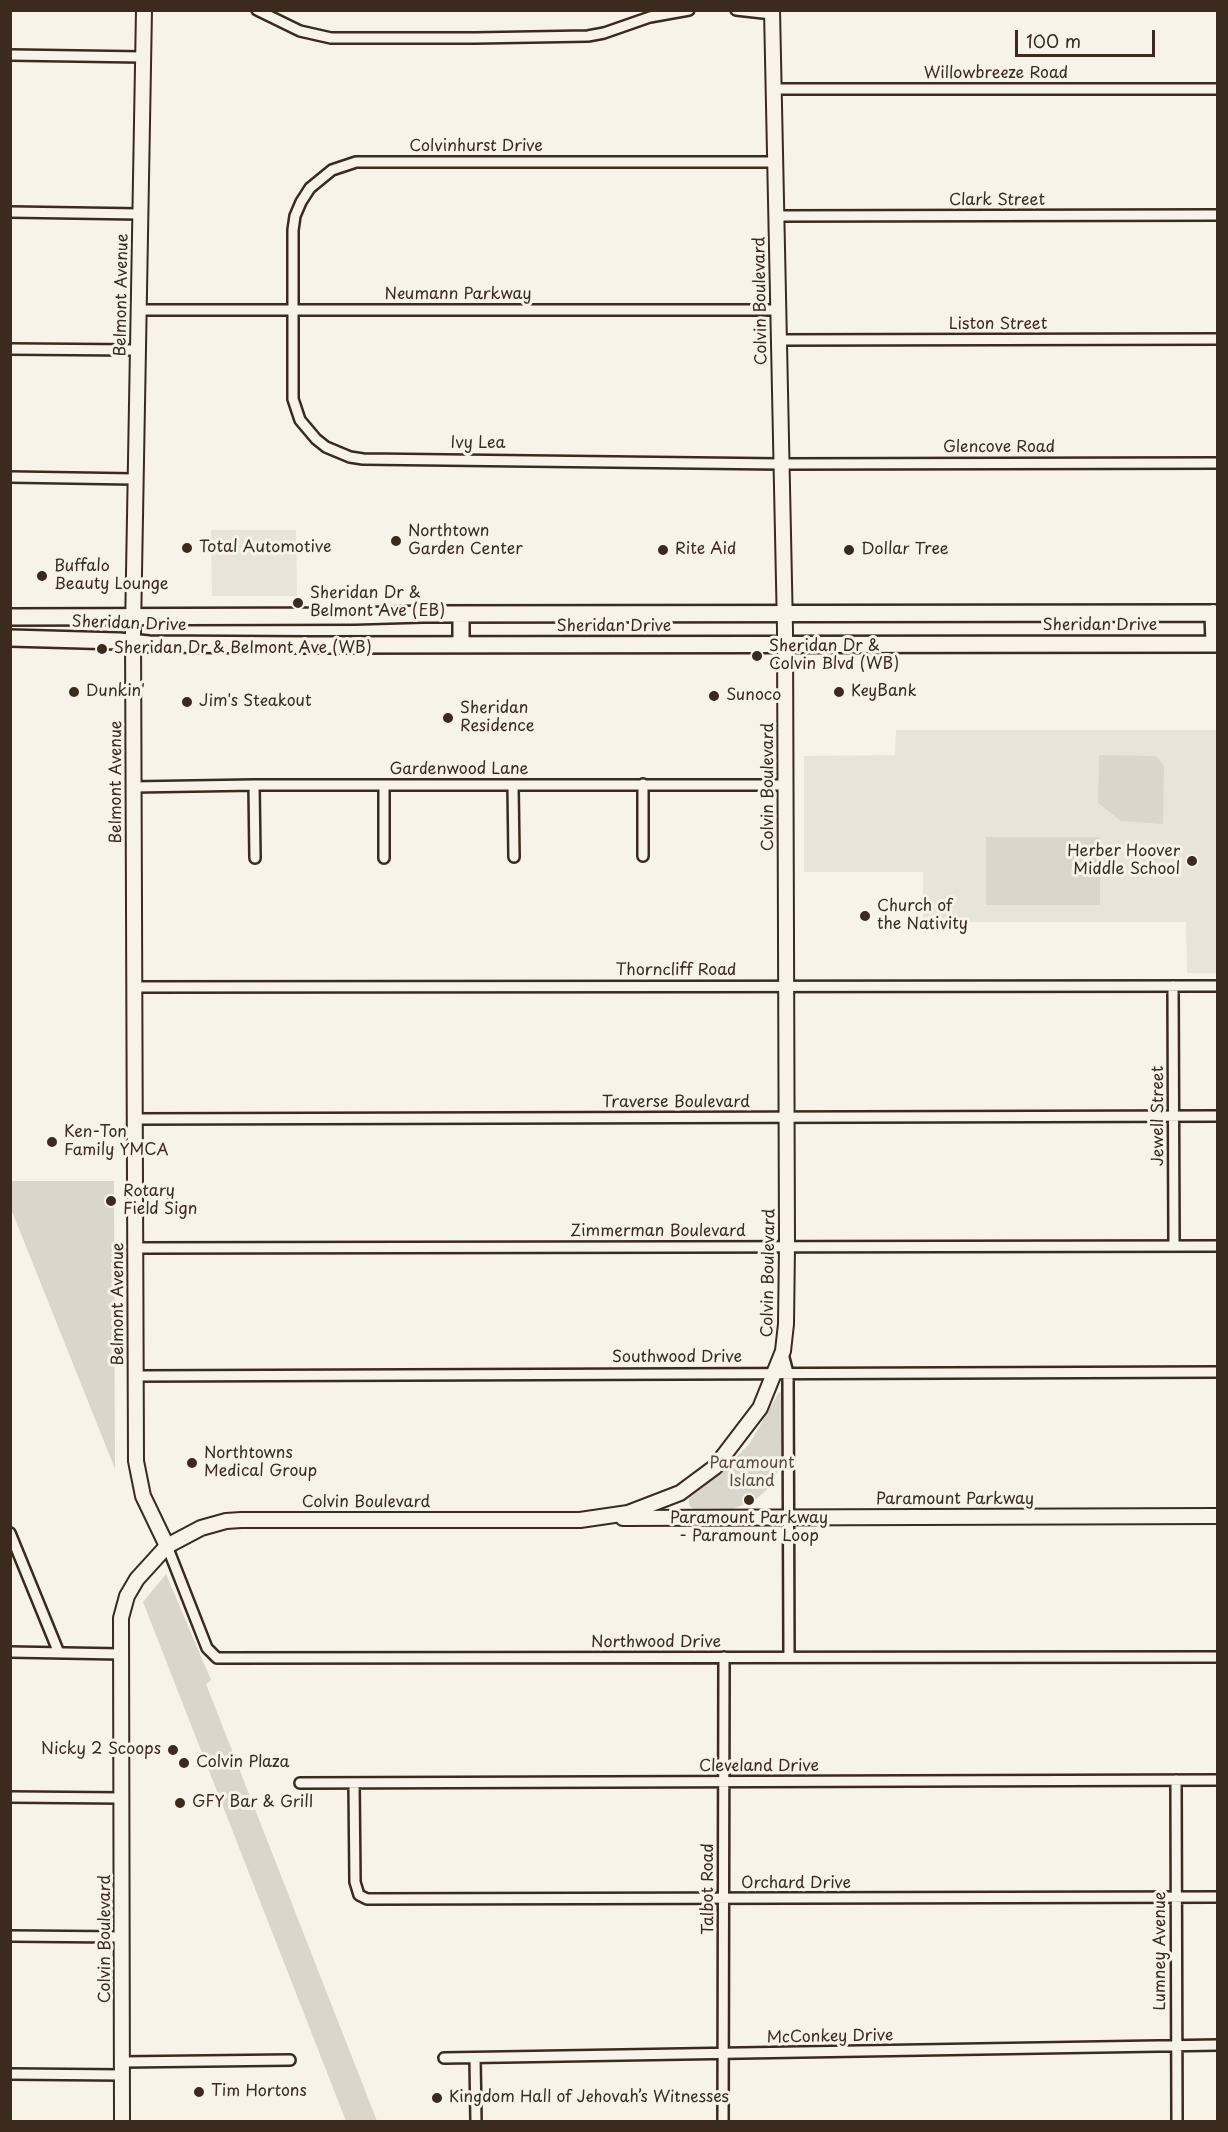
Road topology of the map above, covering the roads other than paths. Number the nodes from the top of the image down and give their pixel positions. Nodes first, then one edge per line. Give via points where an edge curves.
1 (144, 10) edge
2 (257, 10) edge
3 (690, 10) edge
4 (736, 10) edge
5 (772, 12) edge
6 (650, 14) edge
7 (10, 55) edge
8 (143, 57) junction
9 (774, 89) junction
10 (1218, 89) edge
11 (775, 162) junction
12 (10, 212) edge
13 (140, 214) junction
14 (1218, 215) edge
15 (776, 216) junction
16 (138, 310) junction
17 (293, 310) junction
18 (778, 310) junction
19 (1218, 339) edge
20 (778, 340) junction
21 (10, 349) edge
22 (137, 350) junction
23 (1218, 463) edge
24 (780, 464) junction
25 (10, 477) edge
26 (134, 479) junction
27 (1216, 613) edge
28 (461, 614) junction
29 (784, 614) junction
30 (133, 616) junction
31 (10, 617) edge
32 (10, 638) edge
33 (133, 642) junction
34 (1216, 644) edge
35 (461, 645) junction
36 (785, 645) junction
37 (643, 784) junction
38 (254, 785) junction
39 (384, 785) junction
40 (513, 785) junction
41 (785, 785) junction
42 (133, 787) junction
43 (643, 856) dead end
44 (514, 857) dead end
45 (255, 858) dead end
46 (384, 858) dead end
47 (786, 986) junction
48 (1173, 986) junction
49 (1218, 986) edge
50 (134, 987) junction
51 (1174, 1116) junction
52 (1218, 1116) edge
53 (787, 1117) junction
54 (135, 1119) junction
55 (1174, 1246) junction
56 (1218, 1246) edge
57 (787, 1247) junction
58 (135, 1248) junction
59 (1218, 1372) edge
60 (782, 1373) junction
61 (136, 1376) junction
62 (680, 1493) junction
63 (1218, 1516) edge
64 (788, 1517) junction
65 (602, 1518) junction
66 (692, 1518) junction
67 (10, 1533) edge
68 (167, 1546) junction
69 (10, 1653) edge
70 (58, 1653) junction
71 (121, 1654) junction
72 (1218, 1656) edge
73 (789, 1657) junction
74 (724, 1658) junction
75 (1176, 1780) junction
76 (1218, 1780) edge
77 (725, 1782) junction
78 (300, 1783) dead end
79 (354, 1783) junction
80 (10, 1797) edge
81 (122, 1798) junction
82 (1176, 1897) junction
83 (1218, 1897) edge
84 (724, 1899) junction
85 (10, 1936) edge
86 (122, 1937) junction
87 (1177, 2045) junction
88 (1218, 2045) edge
89 (724, 2054) junction
90 (444, 2058) dead end
91 (475, 2058) junction
92 (290, 2060) dead end
93 (122, 2068) junction
94 (10, 2074) edge
95 (122, 2121) edge
96 (476, 2121) edge
97 (723, 2121) edge
98 (1177, 2121) edge

1 - 8 street, Belmont Avenue
2 - 6 street via 300,31 331,38 572,38 604,33
3 - 6 street
4 - 5 street
5 - 9 street, Colvin Boulevard
7 - 8 street
8 - 13 street, Belmont Avenue
9 - 10 street, Willowbreeze Road
9 - 11 street, Colvin Boulevard
11 - 15 street, Colvin Boulevard
11 - 17 street, Colvinhurst Drive via 344,165 310,188 295,216
12 - 13 street
13 - 16 street, Belmont Avenue
14 - 15 street, Clark Street
15 - 18 street, Colvin Boulevard
16 - 17 street, Neumann Parkway
16 - 22 street, Belmont Avenue
17 - 18 street, Neumann Parkway
17 - 24 street, Ivy Lea via 295,410 316,439 350,457
18 - 20 street, Colvin Boulevard
19 - 20 street, Liston Street
20 - 24 street, Colvin Boulevard
21 - 22 street
22 - 26 street, Belmont Avenue
23 - 24 street, Glencove Road
24 - 29 street, Colvin Boulevard
25 - 26 street
26 - 30 street, Belmont Avenue
27 - 29 main road, Sheridan Drive
27 - 34 main road
28 - 29 main road, Sheridan Drive
28 - 30 main road, Sheridan Drive
28 - 35 main road
29 - 36 street, Colvin Boulevard
30 - 31 main road, Sheridan Drive
30 - 33 street, Belmont Avenue
32 - 33 main road, Sheridan Drive
33 - 35 main road, Sheridan Drive
33 - 42 street, Belmont Avenue
34 - 36 main road, Sheridan Drive
35 - 36 main road, Sheridan Drive
36 - 41 street, Colvin Boulevard
37 - 40 street, Gardenwood Lane
37 - 41 street, Gardenwood Lane
37 - 43 street
38 - 39 street, Gardenwood Lane
38 - 42 street, Gardenwood Lane
38 - 45 street
39 - 40 street, Gardenwood Lane
39 - 46 street
40 - 44 street
41 - 47 street, Colvin Boulevard
42 - 50 street, Belmont Avenue
47 - 48 street, Thorncliff Road
47 - 50 street, Thorncliff Road
47 - 53 street, Colvin Boulevard
48 - 49 street, Thorncliff Road
48 - 51 street, Jewell Street
50 - 54 street, Belmont Avenue
51 - 52 street, Traverse Boulevard
51 - 53 street, Traverse Boulevard
51 - 55 street, Jewell Street
53 - 54 street, Traverse Boulevard
53 - 57 street, Colvin Boulevard
54 - 58 street, Belmont Avenue
55 - 56 street, Zimmerman Boulevard
55 - 57 street, Zimmerman Boulevard
57 - 58 street, Zimmerman Boulevard
57 - 60 street, Colvin Boulevard
58 - 61 street, Belmont Avenue
59 - 60 street, Southwood Drive
60 - 61 street, Southwood Drive
60 - 62 street, Colvin Boulevard via 715,1467
60 - 64 street
61 - 68 street, Belmont Avenue via 136,1461 140,1485
62 - 65 street, Colvin Boulevard via 628,1513
62 - 66 street via 680,1507
63 - 64 street, Paramount Parkway
64 - 66 street, Paramount Parkway
64 - 73 street
65 - 66 street, Paramount Parkway
65 - 68 street, Colvin Boulevard via 241,1520 201,1528
67 - 70 street
68 - 71 street, Colvin Boulevard via 127,1596 121,1618
68 - 74 street, Northwood Drive via 207,1648 217,1658
69 - 70 street
70 - 71 street
71 - 81 street, Colvin Boulevard
72 - 73 street, Northwood Drive
73 - 74 street, Northwood Drive
74 - 77 street, Talbot Road
75 - 76 street, Cleveland Drive
75 - 77 street, Cleveland Drive
75 - 82 street, Lumney Avenue
77 - 79 street, Cleveland Drive
77 - 84 street, Talbot Road
78 - 79 street, Cleveland Drive
79 - 84 street, Orchard Drive via 356,1889 363,1898
80 - 81 street
81 - 86 street, Colvin Boulevard
82 - 83 street, Orchard Drive
82 - 84 street, Orchard Drive
82 - 87 street, Lumney Avenue
84 - 89 street, Talbot Road
85 - 86 street
86 - 93 street, Colvin Boulevard
87 - 88 street, McConkey Drive
87 - 89 street, McConkey Drive
87 - 98 street, Lumney Avenue
89 - 91 street, McConkey Drive
89 - 97 street, Talbot Road
90 - 91 street, McConkey Drive
91 - 96 street
92 - 93 street
93 - 94 street
93 - 95 street, Colvin Boulevard

